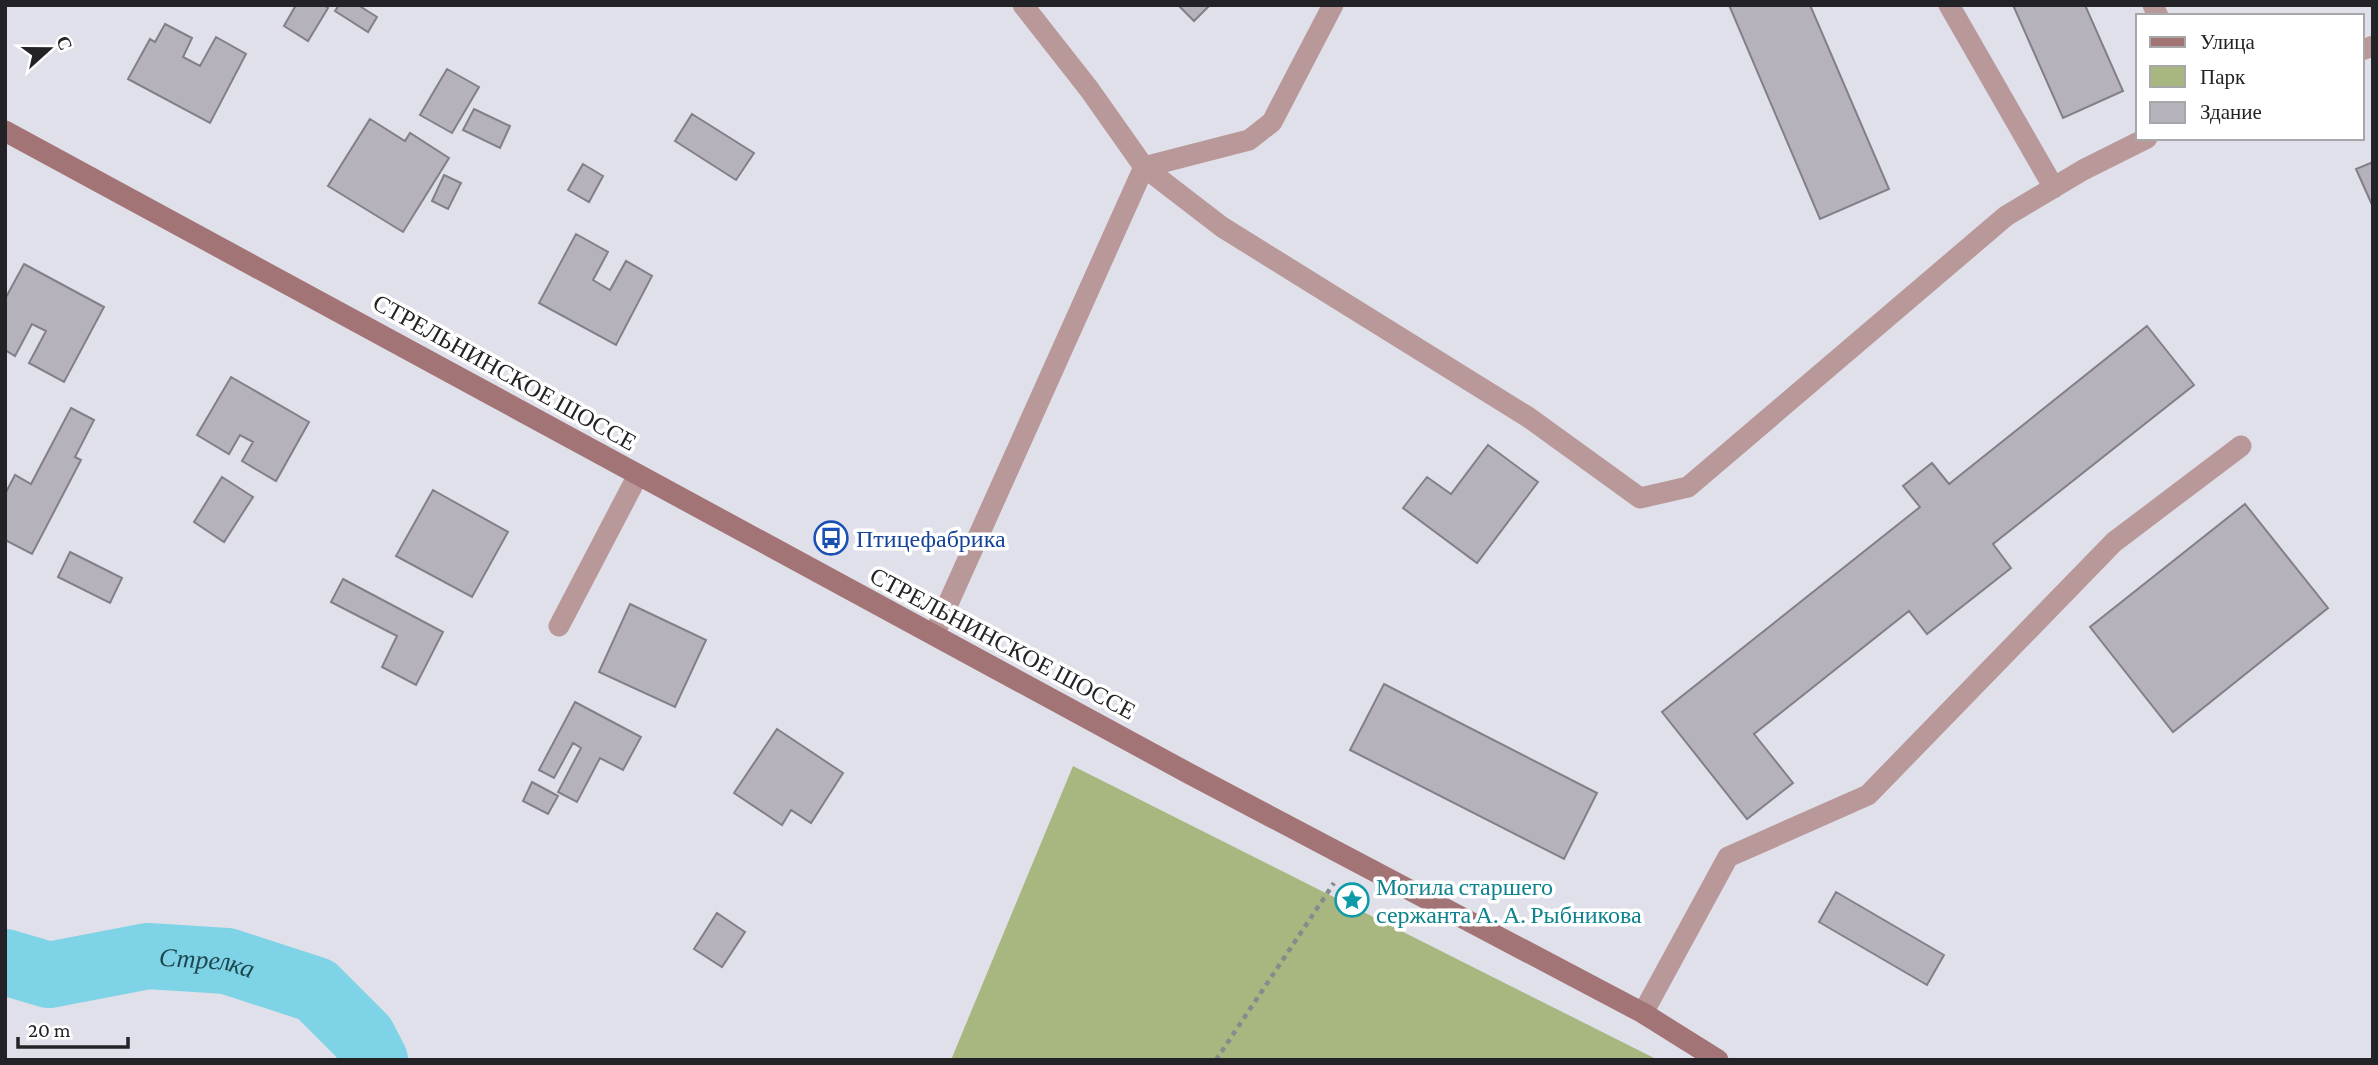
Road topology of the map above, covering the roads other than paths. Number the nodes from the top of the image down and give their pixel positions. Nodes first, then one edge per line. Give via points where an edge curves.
1 (1023, 5) edge
2 (1333, 5) edge
3 (1949, 5) edge
4 (5, 131) edge
5 (2143, 140) edge
6 (1144, 167) junction
7 (2054, 187) junction
8 (2241, 446) dead end
9 (638, 475) junction
10 (559, 626) dead end
11 (934, 635) junction
12 (1643, 1013) junction
13 (1718, 1060) edge

1 - 6 street
2 - 6 street via 1272,122 1249,140
3 - 7 street
4 - 9 main road, СТРЕЛЬНИНСКОЕ ШОССЕ
5 - 7 street
6 - 7 street via 1222,227 1528,417 1640,498 1688,487 2006,216
6 - 11 street
8 - 12 street via 2114,542 1868,795 1728,858
9 - 10 street
9 - 11 main road, СТРЕЛЬНИНСКОЕ ШОССЕ
11 - 12 main road, СТРЕЛЬНИНСКОЕ ШОССЕ
12 - 13 main road, СТРЕЛЬНИНСКОЕ ШОССЕ

